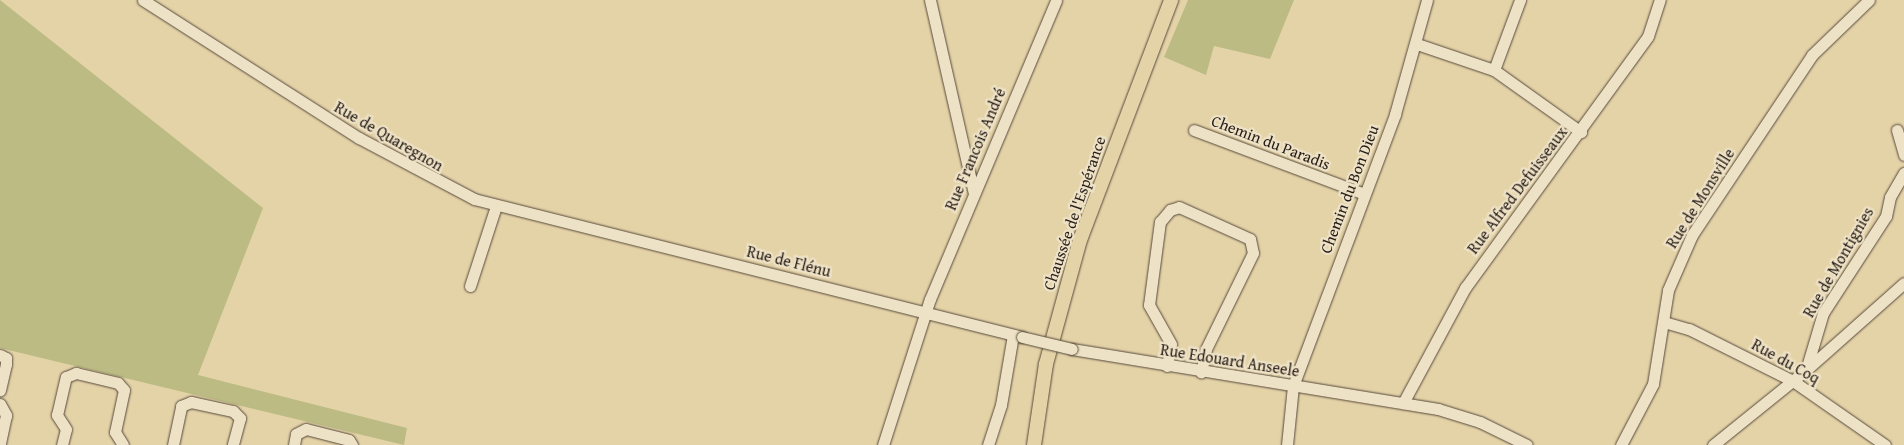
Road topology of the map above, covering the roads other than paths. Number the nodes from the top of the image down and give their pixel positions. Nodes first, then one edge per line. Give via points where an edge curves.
1 (143, 0) edge
2 (930, 0) edge
3 (1056, 0) edge
4 (1171, 0) edge
5 (1427, 0) edge
6 (1520, 0) edge
7 (1660, 0) edge
8 (1869, 0) edge
9 (1417, 44) junction
10 (1494, 70) junction
11 (1194, 130) dead end
12 (1897, 130) dead end
13 (1581, 132) junction
14 (1904, 155) edge
15 (1904, 173) edge
16 (974, 193) junction
17 (1364, 194) junction
18 (496, 206) junction
19 (645, 242) joint
20 (1904, 282) edge
21 (470, 286) dead end
22 (926, 312) junction
23 (1664, 322) junction
24 (1018, 336) junction
25 (0, 356) edge
26 (1167, 366) junction
27 (1806, 370) junction
28 (1201, 372) junction
29 (1793, 381) junction
30 (1294, 386) junction
31 (0, 390) edge
32 (1403, 403) junction
33 (0, 404) edge
34 (0, 443) edge
35 (62, 445) edge
36 (122, 445) edge
37 (173, 445) edge
38 (233, 445) edge
39 (294, 445) edge
40 (352, 445) edge
41 (883, 445) edge
42 (988, 445) edge
43 (1034, 445) edge
44 (1287, 445) edge
45 (1527, 445) edge
46 (1621, 445) edge
47 (1713, 445) edge
48 (1885, 445) edge

1 - 18 street, Rue de Quaregnon via 359,138 438,183
2 - 16 street
3 - 16 street, Rue Francois André
4 - 43 main road, Chaussée de l'Espérance via 1080,240 1046,364
5 - 9 street, Chemin du Bon Dieu
6 - 10 street
7 - 13 street, Rue Alfred Defuisseaux via 1648,36
8 - 23 street, Rue de Monsville via 1812,55 1697,227 1672,279
9 - 10 street
9 - 17 street, Chemin du Bon Dieu
10 - 13 street
11 - 17 street, Chemin du Paradis
12 - 14 street
13 - 32 street, Rue Alfred Defuisseaux via 1466,288
15 - 27 street, Rue de Montignies via 1890,197 1886,216 1823,313
16 - 22 street, Rue Francois André
17 - 30 street, Chemin du Bon Dieu
18 - 19 street, Rue de Quaregnon
18 - 21 street
19 - 22 street, Rue de Flénu
20 - 27 street
22 - 24 street, Rue Edouard Anseele
22 - 41 street, Rue Francois André
23 - 29 street, Rue du Coq via 1689,329
23 - 46 street, Rue de Monsville via 1653,384
24 - 26 street, Rue Edouard Anseele, bridge
24 - 42 street
25 - 31 street via 6,358
26 - 28 street, Rue Edouard Anseele
26 - 28 street via 1171,344 1149,305 1160,222 1170,210 1179,207 1250,239 1253,253 1206,349
27 - 29 street
28 - 30 street, Rue Edouard Anseele
29 - 47 street
29 - 48 street, Rue du Coq
30 - 32 street, Rue Edouard Anseele
30 - 44 street, Chemin du Bon Dieu
32 - 45 street, Rue Edouard Anseele via 1466,417
33 - 34 street via 6,415
35 - 36 street via 66,429 57,415 66,378 76,373 118,383 124,390 115,432
37 - 38 street via 181,406 191,402 233,411 240,418
39 - 40 street via 296,434 306,429 350,440

